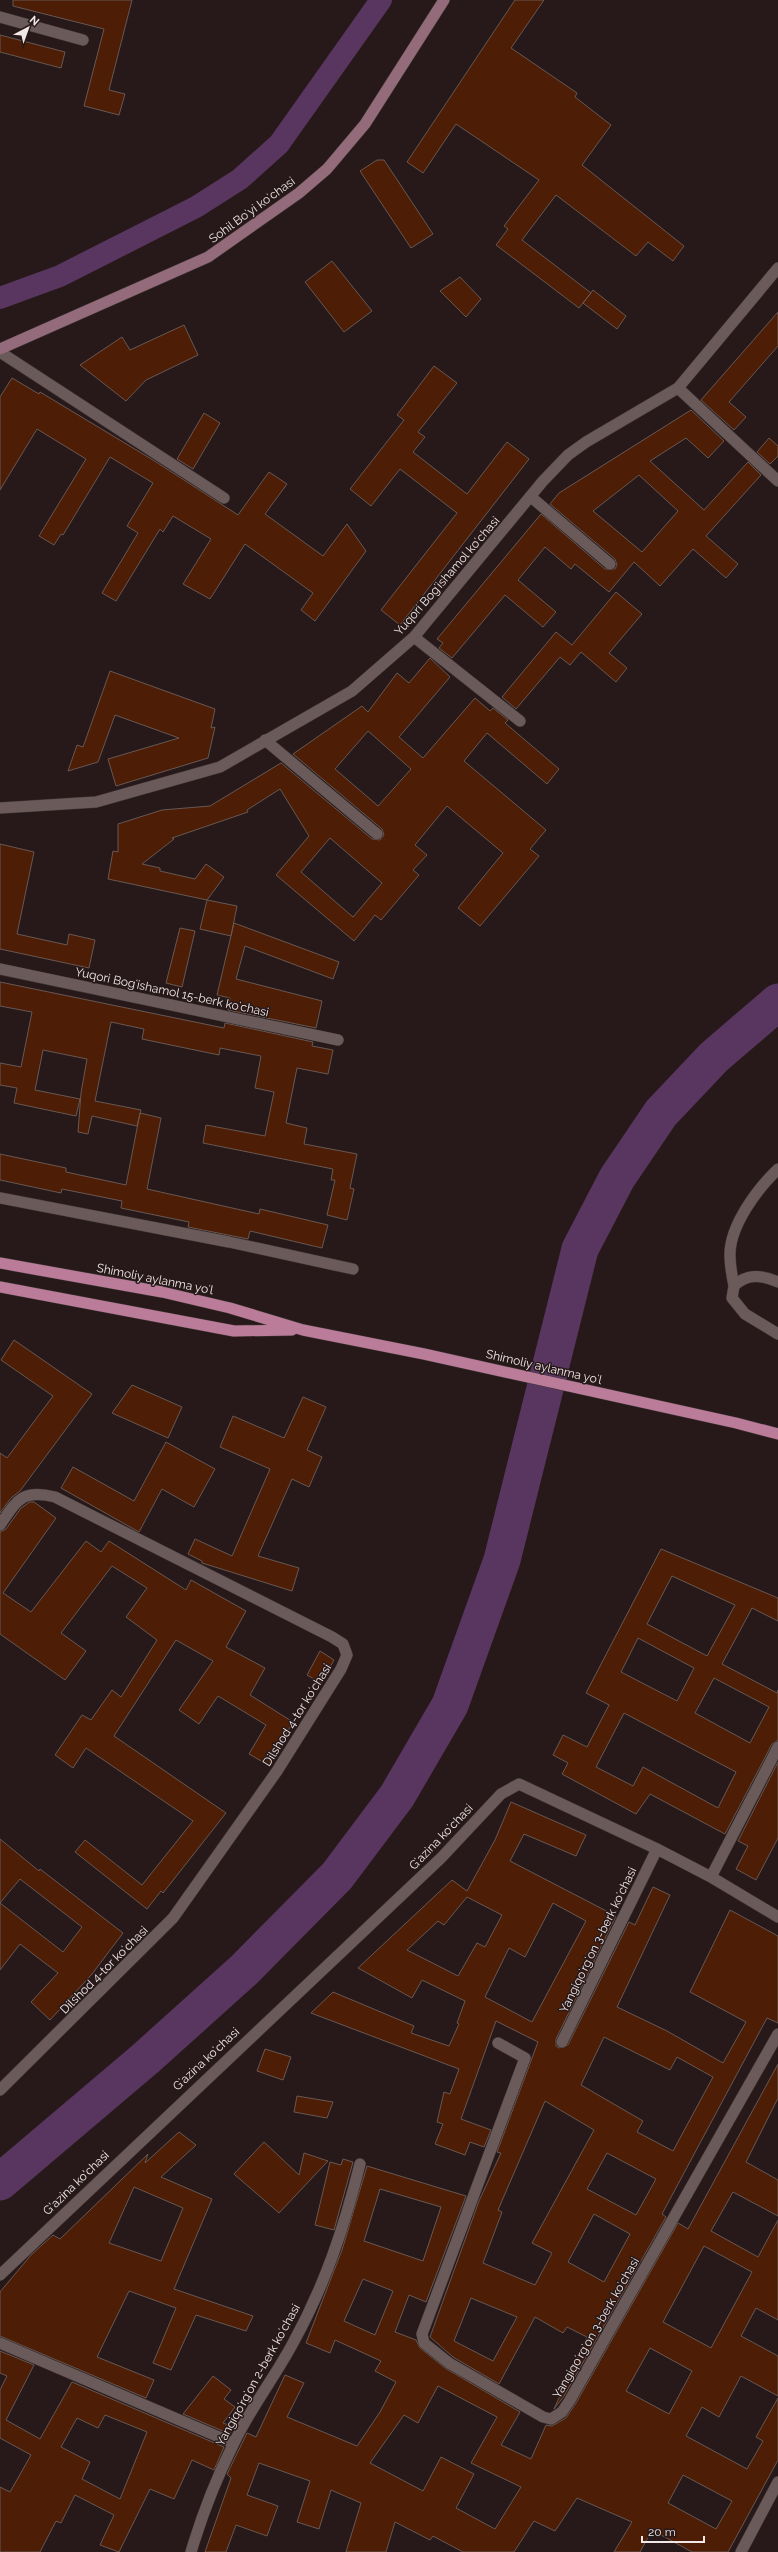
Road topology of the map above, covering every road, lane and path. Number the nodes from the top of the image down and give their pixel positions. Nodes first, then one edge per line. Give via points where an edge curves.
1 (444, 0) edge
2 (0, 17) edge
3 (83, 40) dead end
4 (778, 268) edge
5 (0, 349) edge
6 (0, 352) edge
7 (678, 388) junction
8 (778, 481) edge
9 (531, 497) junction
10 (224, 498) dead end
11 (610, 564) dead end
12 (414, 637) junction
13 (520, 721) dead end
14 (265, 740) junction
15 (0, 808) edge
16 (377, 834) dead end
17 (0, 969) edge
18 (338, 1040) dead end
19 (778, 1169) edge
20 (0, 1198) edge
21 (0, 1263) edge
22 (353, 1269) dead end
23 (778, 1282) edge
24 (734, 1286) junction
25 (0, 1287) edge
26 (303, 1330) junction
27 (778, 1334) edge
28 (778, 1434) edge
29 (0, 1525) edge
30 (778, 1747) edge
31 (657, 1848) junction
32 (711, 1877) junction
33 (778, 1917) edge
34 (778, 2034) edge
35 (562, 2042) dead end
36 (498, 2043) dead end
37 (0, 2090) edge
38 (171, 2110) joint
39 (360, 2164) dead end
40 (0, 2275) edge
41 (0, 2343) edge
42 (233, 2443) junction
43 (778, 2482) edge
44 (191, 2552) edge
45 (741, 2552) edge

1 - 5 main road, Sohil Boʻyi koʻchasi via 365,124 328,170 299,193 208,257
2 - 3 street
4 - 7 street, Yuqori Bogʻishamol koʻchasi
6 - 10 street
7 - 8 street
7 - 9 street, Yuqori Bogʻishamol koʻchasi via 568,455
9 - 11 street
9 - 12 street, Yuqori Bogʻishamol koʻchasi
12 - 13 street
12 - 14 street, Yuqori Bogʻishamol koʻchasi via 352,692
14 - 15 street, Yuqori Bogʻishamol koʻchasi via 220,767 96,802
14 - 16 street
17 - 18 street, Yuqori Bogʻishamol 15-berk koʻchasi
19 - 24 street via 762,1184 737,1228 729,1255
20 - 22 street via 229,1242
21 - 26 main road, Shimoliy aylanma yoʻl via 169,1294 230,1308
23 - 24 street via 764,1276 748,1277
24 - 27 street via 732,1298 742,1311 766,1329
25 - 26 main road, Shimoliy aylanma yoʻl via 234,1332
26 - 28 main road, Shimoliy aylanma yoʻl via 424,1354
29 - 37 street, Dilshod 4-tor koʻchasi via 12,1508 25,1496 37,1492 55,1497 332,1637 343,1644 347,1655 341,1669 277,1772 173,1918
30 - 32 street
31 - 32 street, Gʻazina koʻchasi
31 - 35 street, Yangiqoʻrgʻon 3-berk koʻchasi
31 - 38 street, Gʻazina koʻchasi via 519,1784 501,1794 440,1858
32 - 33 street, Gʻazina koʻchasi
34 - 36 street, Yangiqoʻrgʻon 3-berk koʻchasi via 570,2400 562,2412 550,2418 543,2417 449,2363 424,2344 422,2334 524,2058
38 - 40 street, G'azina ko'chasi
39 - 42 street, Yangiqoʻrgʻon 2-berk koʻchasi via 344,2226 320,2287 294,2342
41 - 42 street
42 - 44 street, Yangiqoʻrgʻon 2-berk koʻchasi via 200,2522
43 - 45 street

